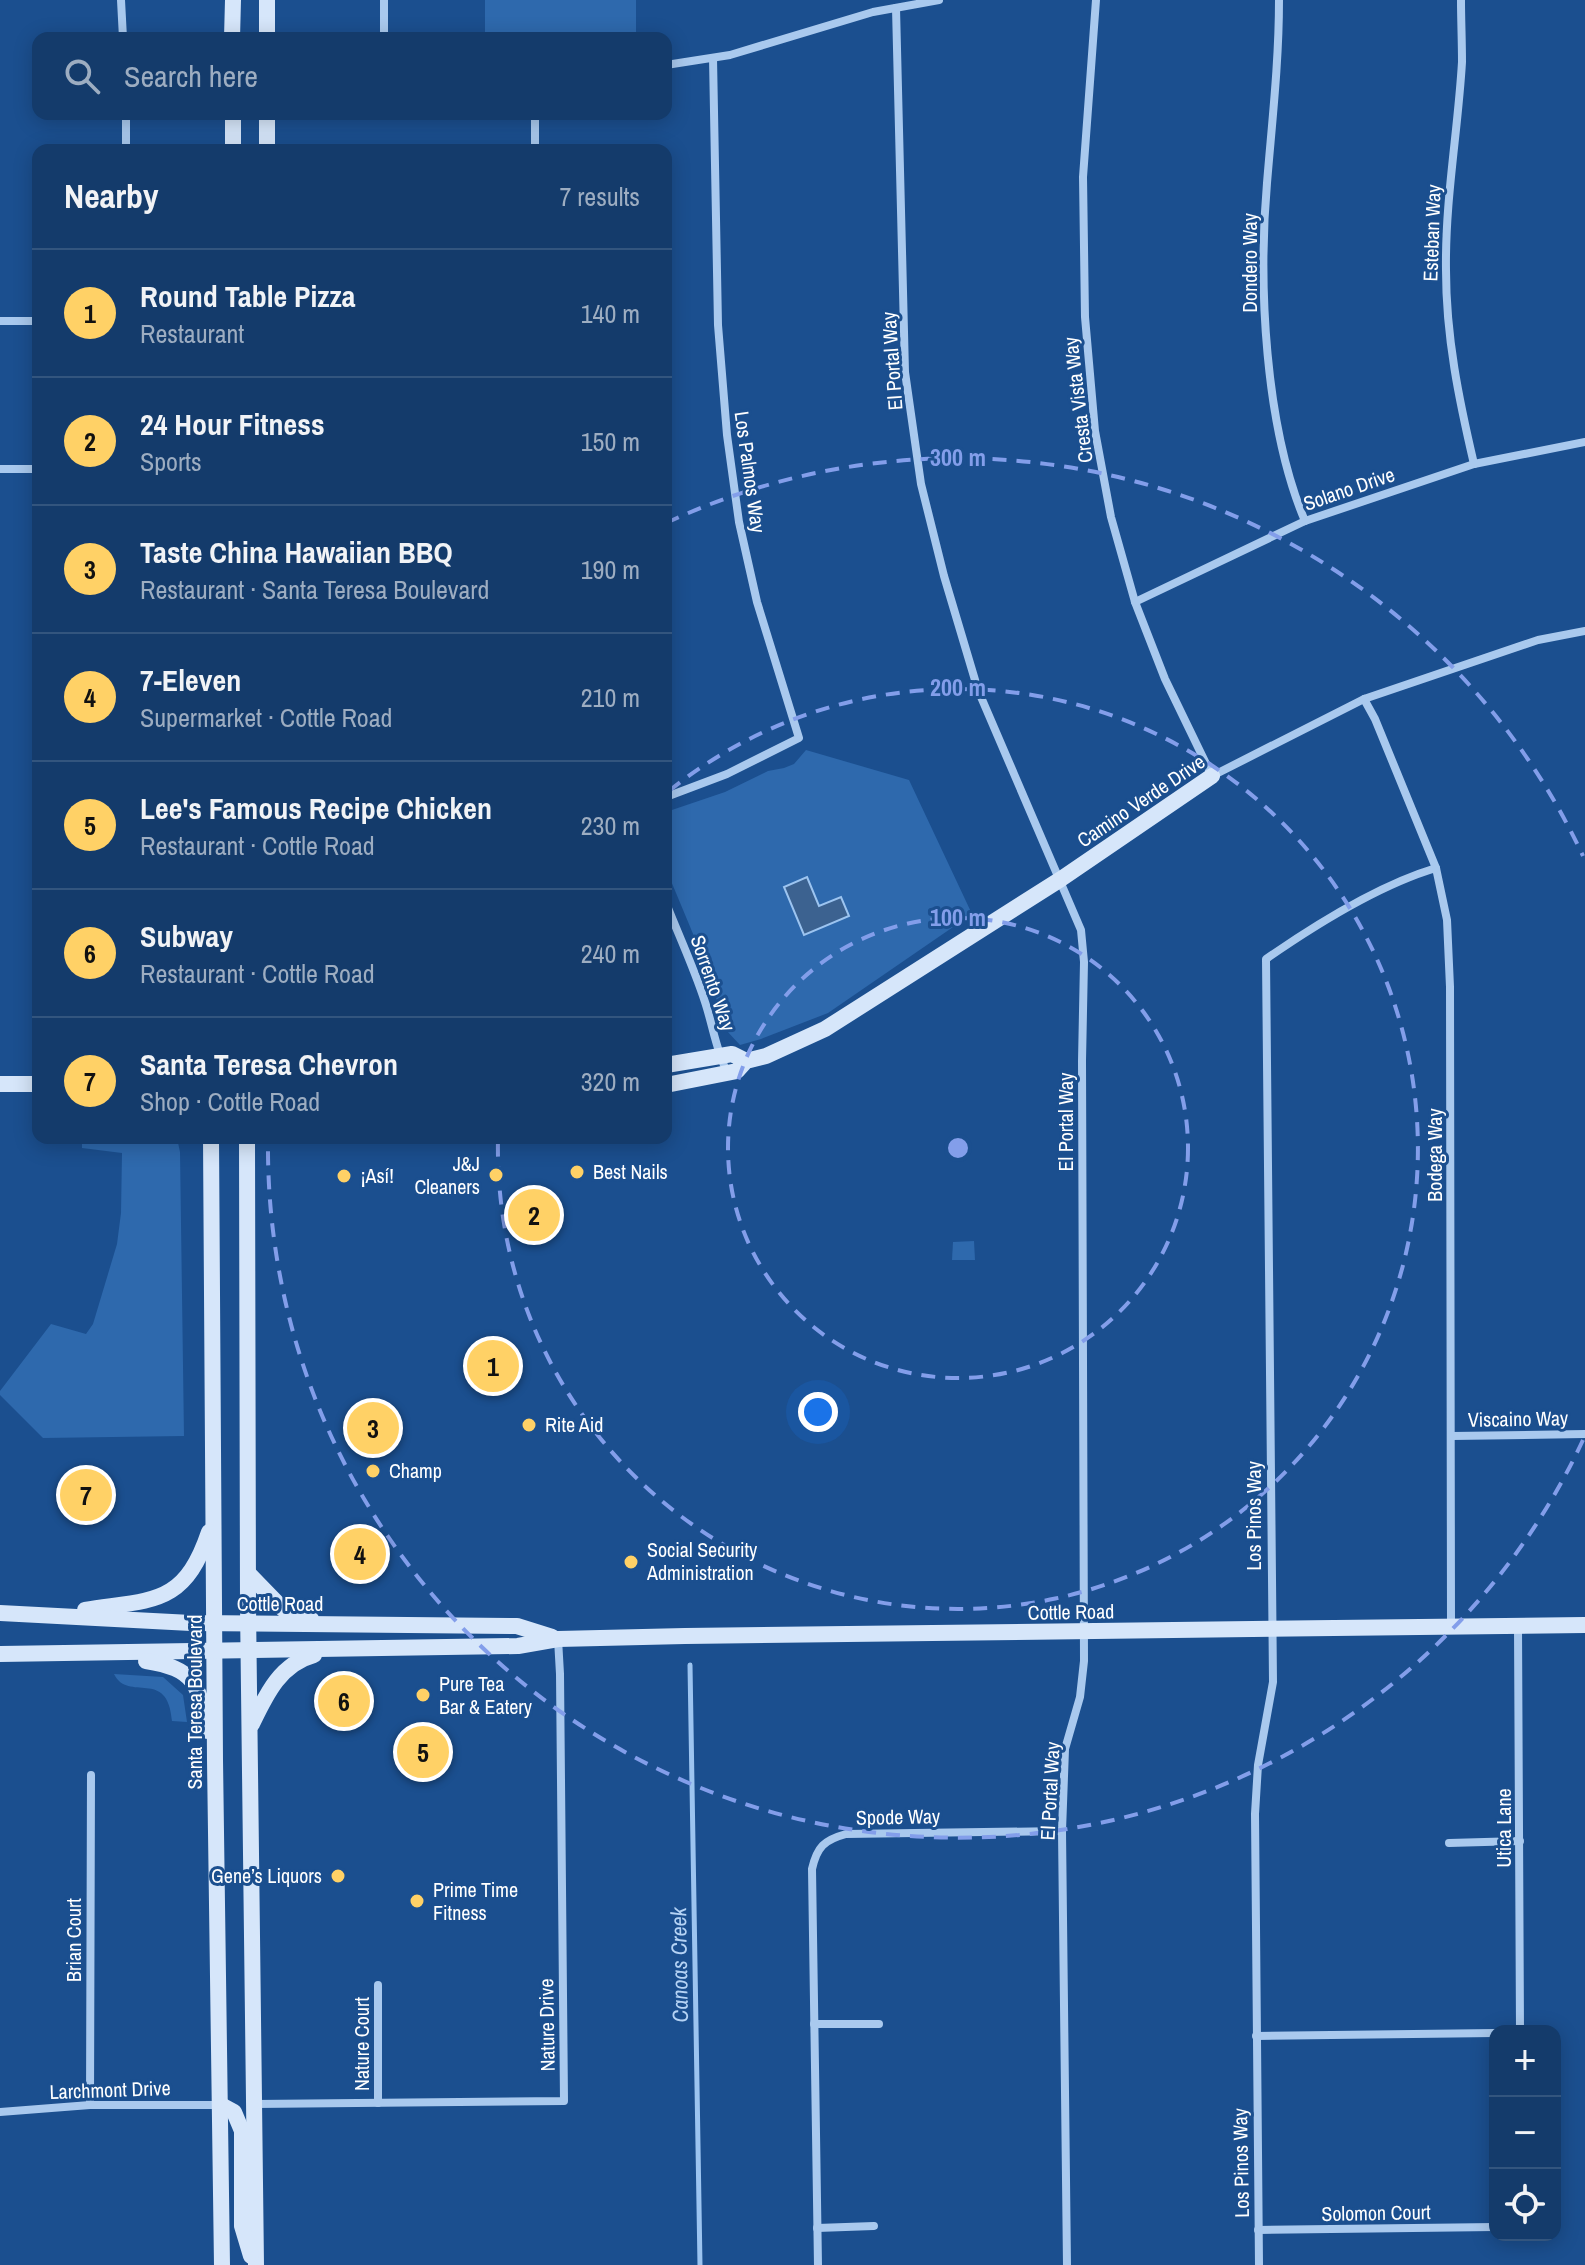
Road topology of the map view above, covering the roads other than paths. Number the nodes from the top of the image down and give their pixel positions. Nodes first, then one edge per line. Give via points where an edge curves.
1 (121, 0) edge
2 (233, 0) edge
3 (267, 0) edge
4 (384, 0) edge
5 (939, 0) edge
6 (1096, 0) edge
7 (1279, 0) edge
8 (1461, 0) edge
9 (896, 8) junction
10 (123, 32) edge
11 (232, 32) edge
12 (267, 32) edge
13 (384, 32) edge
14 (713, 58) junction
15 (672, 64) edge
16 (126, 120) edge
17 (233, 120) edge
18 (267, 120) edge
19 (535, 120) edge
20 (126, 144) edge
21 (233, 144) edge
22 (267, 144) edge
23 (535, 144) edge
24 (0, 321) edge
25 (32, 321) edge
26 (1585, 442) edge
27 (1474, 464) junction
28 (0, 469) edge
29 (32, 469) edge
30 (1305, 521) junction
31 (1135, 602) junction
32 (1585, 631) edge
33 (1364, 699) junction
34 (1212, 776) junction
35 (672, 795) edge
36 (1436, 868) junction
37 (1061, 879) junction
38 (672, 917) edge
39 (719, 1056) junction
40 (746, 1061) junction
41 (672, 1064) edge
42 (728, 1074) junction
43 (0, 1084) edge
44 (32, 1084) edge
45 (672, 1084) edge
46 (202, 1144) edge
47 (211, 1144) edge
48 (249, 1144) edge
49 (211, 1162) junction
50 (1585, 1434) edge
51 (1452, 1436) junction
52 (214, 1519) junction
53 (249, 1574) junction
54 (0, 1613) edge
55 (57, 1615) junction
56 (214, 1623) junction
57 (249, 1624) junction
58 (332, 1624) junction
59 (1585, 1625) edge
60 (1518, 1626) junction
61 (1451, 1627) junction
62 (1271, 1629) junction
63 (1084, 1632) junction
64 (558, 1639) junction
65 (331, 1650) junction
66 (214, 1652) junction
67 (249, 1652) junction
68 (0, 1654) edge
69 (105, 1654) junction
70 (251, 1727) junction
71 (215, 1760) junction
72 (91, 1775) dead end
73 (1062, 1831) junction
74 (1520, 1841) junction
75 (1449, 1843) dead end
76 (378, 1985) dead end
77 (814, 2024) junction
78 (879, 2024) dead end
79 (1520, 2025) edge
80 (1489, 2033) edge
81 (1256, 2036) junction
82 (378, 2103) junction
83 (255, 2104) junction
84 (90, 2105) junction
85 (221, 2105) junction
86 (0, 2112) edge
87 (874, 2226) dead end
88 (1489, 2227) edge
89 (817, 2228) junction
90 (1258, 2230) junction
91 (222, 2265) edge
92 (255, 2265) edge
93 (818, 2265) edge
94 (1067, 2265) edge
95 (1259, 2265) edge

1 - 10 street
2 - 11 main road
3 - 12 main road
4 - 13 street
5 - 9 street
6 - 31 street, Cresta Vista Way via 1083,177 1085,317 1095,431 1111,517
7 - 30 street, Dondero Way via 1264,249 1265,323 1277,419
8 - 27 street, Esteban Way via 1462,62 1445,270 1454,378
9 - 14 street
9 - 37 street, El Portal Way via 905,372 921,484 978,690
14 - 15 street
14 - 35 street, Los Palmos Way via 718,325 727,435 757,602 799,738
16 - 20 street
17 - 21 main road
18 - 22 main road
19 - 23 street
24 - 25 street
26 - 27 street, Solano Drive
27 - 30 street, Solano Drive
28 - 29 street
30 - 31 street, Solano Drive
31 - 34 street, Cresta Vista Way
32 - 33 street, Camino Verde Drive via 1538,640
33 - 34 street, Camino Verde Drive
33 - 36 street, Bodega Way
34 - 37 main road, Camino Verde Drive
36 - 51 street, Bodega Way via 1447,920 1450,987
36 - 62 street, Los Pinos Way via 1412,875 1306,931 1266,959
37 - 40 main road, Camino Verde Drive via 825,1029
37 - 63 street, El Portal Way via 1081,930 1084,962
38 - 39 street, Sorrento Way via 694,969
39 - 40 main road, Camino Verde Drive via 732,1054
39 - 41 main road, Camino Verde Drive
39 - 42 street, Sorrento Way
40 - 42 main road, Camino Verde Drive
42 - 45 main road, Camino Verde Drive
43 - 44 main road
46 - 49 main road
47 - 49 main road, Santa Teresa Boulevard
48 - 53 main road
49 - 52 main road, Santa Teresa Boulevard
50 - 51 street, Viscaino Way
51 - 61 street, Bodega Way
52 - 55 main road via 195,1568 174,1590 138,1602
52 - 56 main road, Santa Teresa Boulevard
53 - 57 main road
53 - 58 main road via 283,1609
54 - 55 main road, Cottle Road
55 - 56 main road, Cottle Road
56 - 57 main road, Cottle Road
56 - 66 main road, Santa Teresa Boulevard
57 - 58 main road, Cottle Road
57 - 67 main road
58 - 64 main road, Cottle Road via 517,1626
59 - 60 main road, Cottle Road
60 - 61 main road, Cottle Road
60 - 74 street, Utica Lane
61 - 62 main road, Cottle Road
62 - 63 main road, Cottle Road
62 - 81 street, Los Pinos Way via 1273,1682 1255,1814
63 - 64 main road, Cottle Road
63 - 73 street, El Portal Way via 1080,1697 1065,1749
64 - 65 main road, Cottle Road via 518,1646
64 - 82 street, Nature Drive via 564,2101
65 - 67 main road, Cottle Road
65 - 70 main road via 303,1658 282,1673
66 - 67 main road, Cottle Road
66 - 69 main road, Cottle Road
66 - 71 main road, Santa Teresa Boulevard
67 - 70 main road
68 - 69 main road, Cottle Road
69 - 71 main road via 174,1665 187,1674 196,1687
70 - 83 main road
71 - 85 main road, Santa Teresa Boulevard
72 - 84 street, Brian Court
73 - 77 street, Spode Way via 846,1834 821,1845 812,1869
73 - 94 street, El Portal Way
74 - 75 street
74 - 79 street, Utica Lane
76 - 82 street, Nature Court
77 - 78 street
77 - 89 street, Spode Way
80 - 81 street
81 - 90 street, Los Pinos Way
82 - 83 street, Nature Drive
83 - 92 main road
84 - 85 street, Larchmont Drive
84 - 86 street, Larchmont Drive
85 - 91 main road, Santa Teresa Boulevard
85 - 92 main road via 234,2112 242,2131 242,2226
87 - 89 street
88 - 90 street, Solomon Court
89 - 93 street, Spode Way
90 - 95 street, Los Pinos Way

